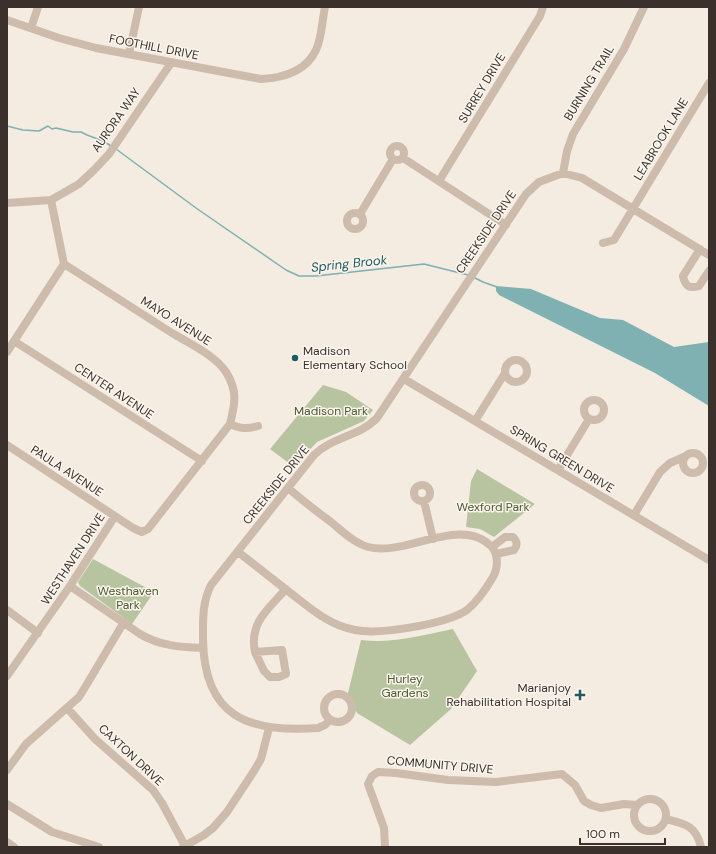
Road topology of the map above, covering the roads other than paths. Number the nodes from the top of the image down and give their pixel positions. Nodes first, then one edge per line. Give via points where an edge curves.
1 (38, 7) edge
2 (139, 7) edge
3 (325, 7) edge
4 (543, 7) edge
5 (644, 7) edge
6 (7, 20) edge
7 (31, 28) junction
8 (129, 54) junction
9 (171, 63) junction
10 (709, 83) edge
11 (403, 158) junction
12 (393, 159) junction
13 (563, 173) junction
14 (439, 181) junction
15 (51, 200) junction
16 (7, 203) edge
17 (634, 208) junction
18 (360, 214) dead end
19 (506, 225) junction
20 (603, 243) dead end
21 (700, 249) junction
22 (709, 255) edge
23 (64, 264) junction
24 (709, 271) edge
25 (14, 341) junction
26 (7, 352) edge
27 (506, 374) dead end
28 (404, 379) junction
29 (589, 419) dead end
30 (476, 421) junction
31 (230, 424) junction
32 (258, 426) dead end
33 (7, 445) edge
34 (686, 456) dead end
35 (202, 461) junction
36 (558, 470) junction
37 (288, 488) junction
38 (424, 501) dead end
39 (634, 515) junction
40 (115, 516) junction
41 (433, 539) junction
42 (238, 552) junction
43 (709, 560) edge
44 (70, 586) junction
45 (286, 589) junction
46 (7, 610) edge
47 (124, 622) junction
48 (38, 633) junction
49 (203, 648) junction
50 (255, 652) dead end
51 (7, 676) edge
52 (67, 708) junction
53 (330, 720) dead end
54 (268, 728) junction
55 (7, 770) edge
56 (7, 804) edge
57 (637, 805) junction
58 (666, 819) junction
59 (7, 842) edge
60 (184, 846) edge
61 (14, 847) edge
62 (99, 847) edge
63 (385, 847) edge
64 (700, 847) edge

1 - 7 street
2 - 8 street
3 - 9 street, FOOTHILL DRIVE via 316,50 307,63 298,70 280,77 261,79
4 - 14 street, SURREY DRIVE via 540,16
5 - 13 street, BURNING TRAIL via 624,49 572,134
6 - 7 street, FOOTHILL DRIVE
7 - 8 street, FOOTHILL DRIVE via 96,48
8 - 9 street, FOOTHILL DRIVE
9 - 15 street, AURORA WAY via 110,154 79,184
10 - 17 street, LEABROOK LANE
11 - 12 street
11 - 12 street via 402,148 396,146 390,151
11 - 14 street
12 - 18 street
13 - 17 street via 582,178
13 - 19 street, CREEKSIDE DRIVE via 544,179 531,189
14 - 19 street
15 - 16 street, AURORA WAY
15 - 23 street
17 - 20 street, LEABROOK LANE via 614,240
17 - 21 street
19 - 28 street, CREEKSIDE DRIVE
21 - 22 street
21 - 24 street via 683,276 684,282 694,288 699,286
23 - 25 street
23 - 31 street, MAYO AVENUE via 219,364 230,378 235,392
25 - 26 street
25 - 35 street, CENTER AVENUE
27 - 30 street
28 - 30 street, SPRING GREEN DRIVE
28 - 37 street, CREEKSIDE DRIVE via 373,422 322,448
29 - 36 street
30 - 36 street, SPRING GREEN DRIVE
31 - 32 street via 238,428
31 - 35 street, WESTHAVEN DRIVE
33 - 40 street, PAULA AVENUE
34 - 39 street via 670,463 660,472
35 - 40 street, WESTHAVEN DRIVE via 146,530 139,532
36 - 39 street, SPRING GREEN DRIVE
37 - 41 street via 362,545 389,549
37 - 42 street, CREEKSIDE DRIVE
38 - 41 street
39 - 43 street, SPRING GREEN DRIVE
40 - 44 street, WESTHAVEN DRIVE
41 - 45 street via 470,535 486,541 494,550 497,562 494,575 479,599 452,617 392,631 364,632 341,626 320,616
42 - 45 street
42 - 49 street, CREEKSIDE DRIVE via 212,585 206,597 203,612
44 - 47 street
44 - 48 street, WESTHAVEN DRIVE
45 - 50 street via 258,621 253,641
46 - 48 street
47 - 49 street via 145,637 159,643
47 - 52 street via 79,697
48 - 51 street, WESTHAVEN DRIVE
49 - 54 street, CREEKSIDE DRIVE via 208,680 220,702 244,720
52 - 55 street via 26,744
52 - 60 street, CAXTON DRIVE via 95,739 153,790 162,802
53 - 54 street, CREEKSIDE DRIVE via 318,728
54 - 60 street via 261,759 227,812 214,828
56 - 62 street via 52,832
57 - 58 street, COMMUNITY DRIVE via 650,798 659,801 666,809
57 - 58 street via 635,822 643,830 660,828
57 - 63 street, COMMUNITY DRIVE via 624,804 601,808 591,805 584,801 575,785 562,774 496,782 448,780 378,772 372,776 368,784 384,828
58 - 64 street via 693,830 698,836
59 - 61 street

